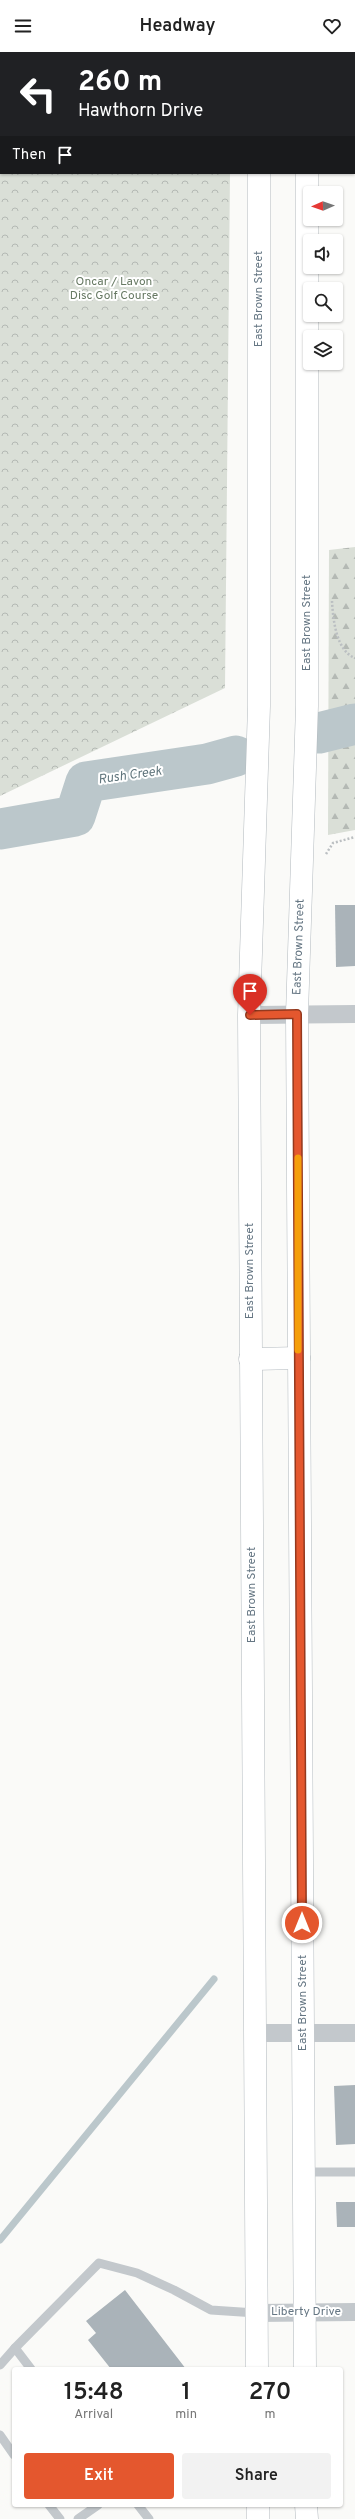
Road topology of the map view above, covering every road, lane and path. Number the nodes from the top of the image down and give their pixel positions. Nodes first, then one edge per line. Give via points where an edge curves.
1 (259, 174) edge
2 (307, 174) edge
3 (331, 595) dead end
4 (355, 658) edge
5 (297, 1014) junction
6 (355, 1014) edge
7 (250, 1015) junction
8 (298, 1358) junction
9 (250, 1359) junction
10 (255, 2033) junction
11 (303, 2033) junction
12 (355, 2033) edge
13 (304, 2172) junction
14 (355, 2172) edge
15 (304, 2312) junction
16 (355, 2312) edge
17 (256, 2313) junction
18 (15, 2348) junction
19 (0, 2365) edge
20 (29, 2367) edge
21 (257, 2367) edge
22 (305, 2367) edge
23 (0, 2435) edge
24 (12, 2452) edge
25 (51, 2507) edge
26 (95, 2507) edge
27 (140, 2507) edge
28 (258, 2507) edge
29 (306, 2507) edge
30 (60, 2519) edge
31 (78, 2519) edge
32 (149, 2519) edge
33 (258, 2519) edge
34 (307, 2519) edge

1 - 7 main road, East Brown Street via 259,706
2 - 5 main road, East Brown Street via 307,706
3 - 4 path via 333,619 339,640
5 - 6 street
5 - 7 street
5 - 8 main road, East Brown Street
7 - 9 main road, East Brown Street
8 - 9 main road
8 - 11 main road, East Brown Street
9 - 10 main road, East Brown Street
10 - 11 street
10 - 17 main road, East Brown Street
11 - 12 street
11 - 13 main road, East Brown Street
13 - 14 lane
13 - 15 main road, East Brown Street
15 - 16 street, Liberty Drive
15 - 17 street, Liberty Drive
15 - 22 main road, East Brown Street
17 - 18 lane via 211,2310 137,2273 99,2263
17 - 21 main road, East Brown Street
18 - 19 lane
18 - 20 lane
23 - 24 lane
25 - 30 lane
26 - 31 lane
27 - 32 lane
28 - 33 main road
29 - 34 main road

